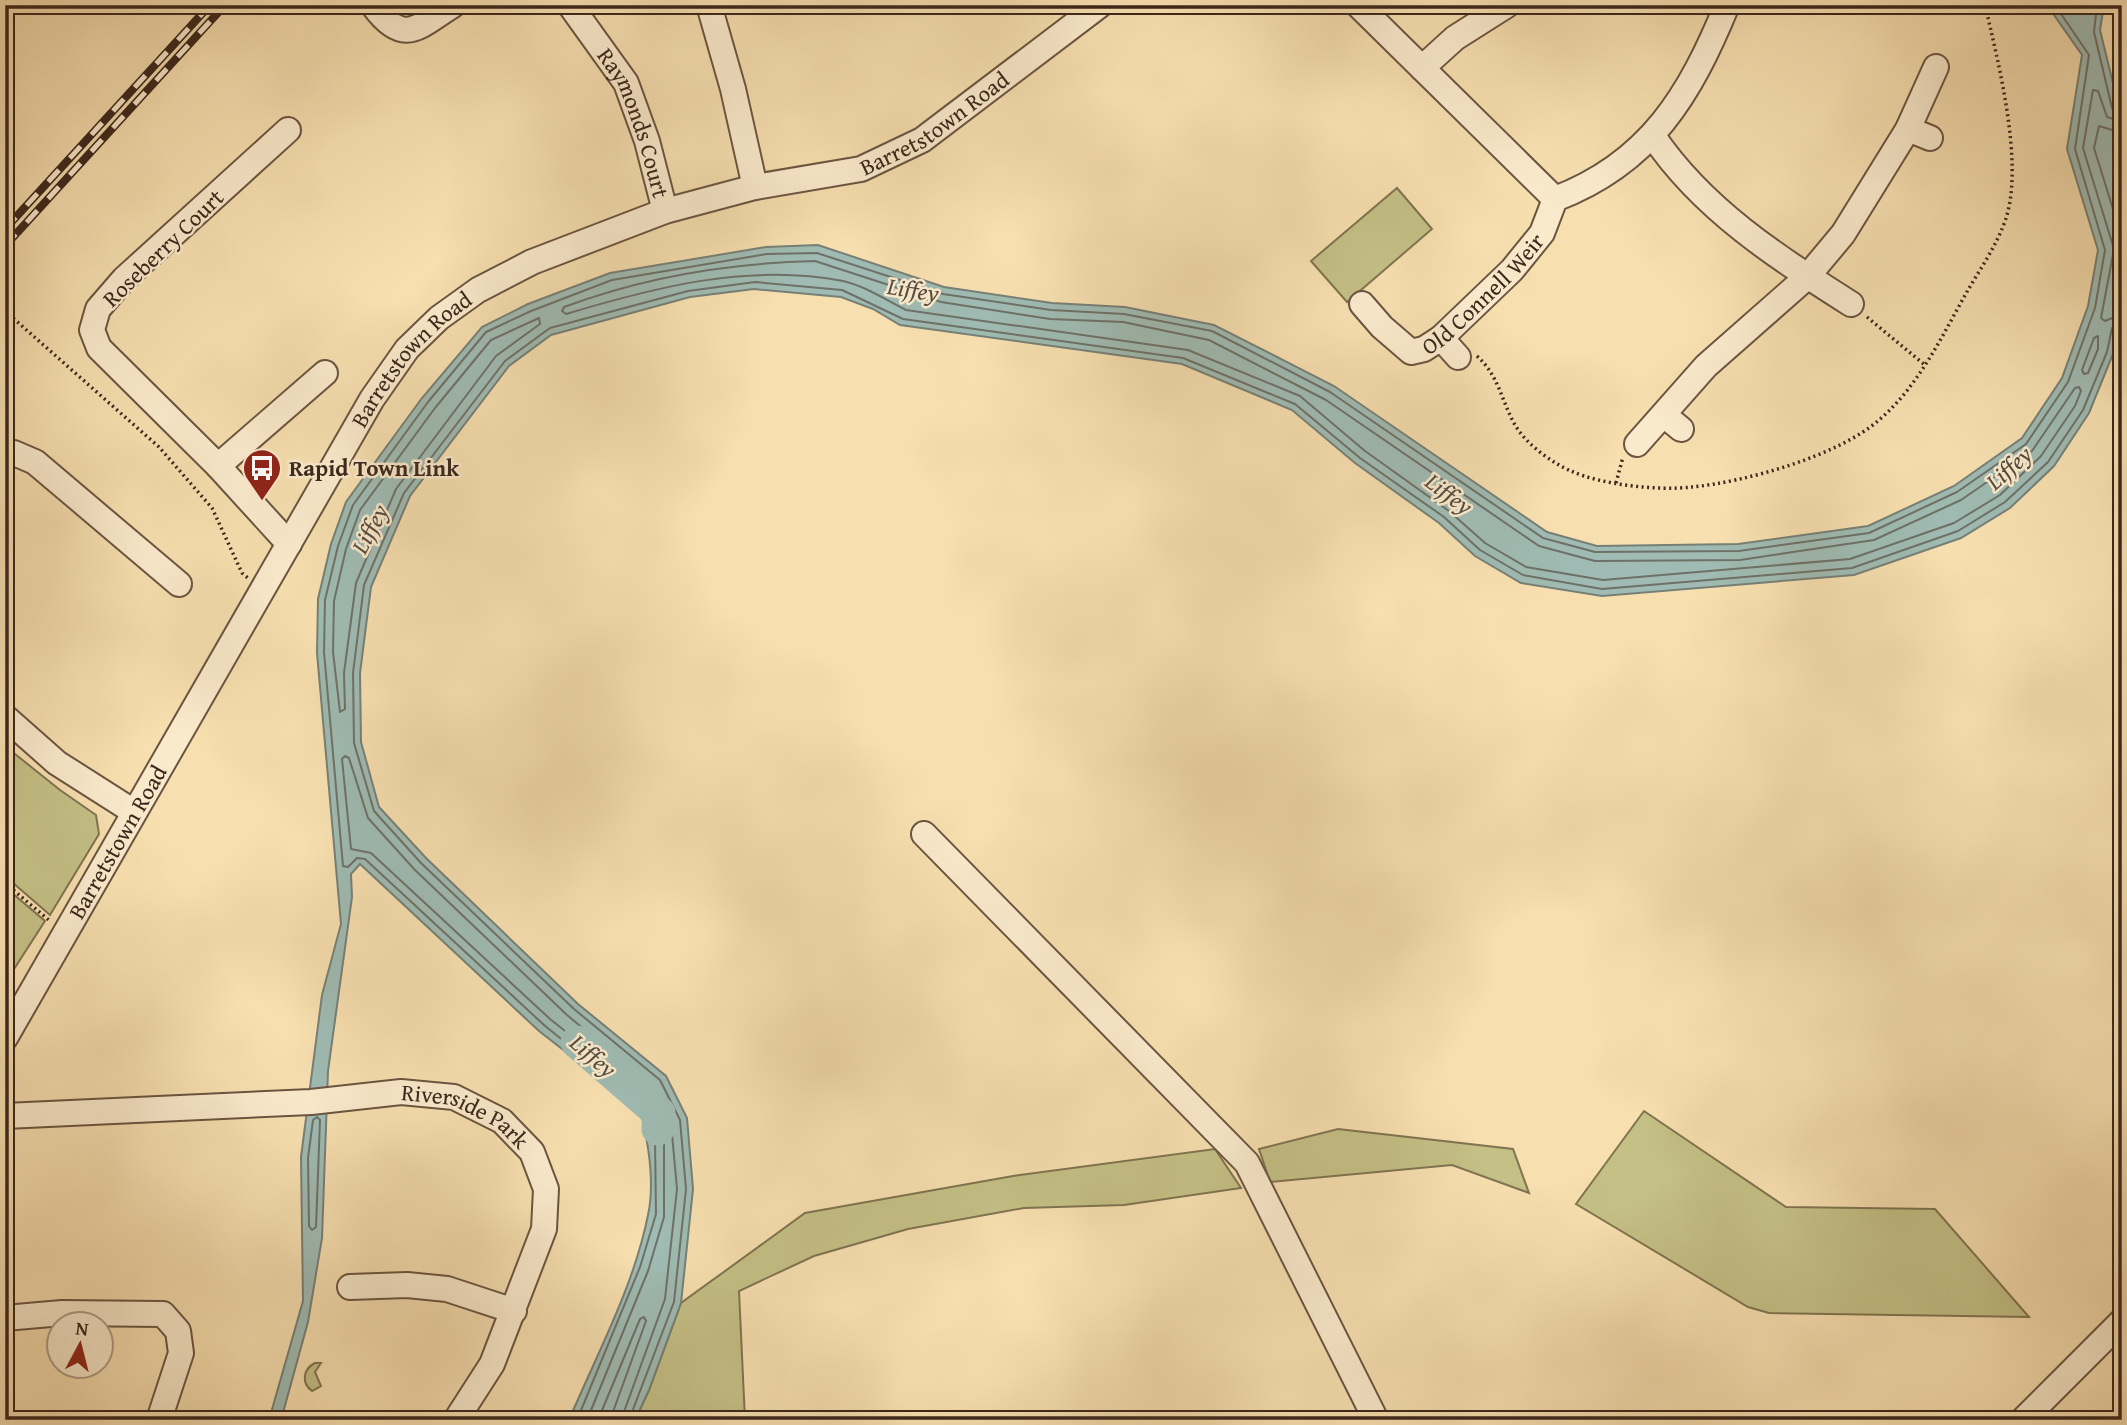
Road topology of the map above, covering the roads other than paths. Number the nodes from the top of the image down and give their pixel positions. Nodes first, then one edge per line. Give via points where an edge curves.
1 (373, 5) edge
2 (453, 5) edge
3 (570, 5) edge
4 (709, 5) edge
5 (1100, 5) edge
6 (1359, 5) edge
7 (1507, 5) edge
8 (1727, 5) edge
9 (1936, 67) dead end
10 (1422, 68) junction
11 (288, 130) dead end
12 (1653, 136) junction
13 (755, 187) junction
14 (1555, 199) junction
15 (665, 211) junction
16 (1807, 277) junction
17 (1362, 304) dead end
18 (1851, 304) road end
19 (1441, 338) junction
20 (1458, 357) road end
21 (325, 373) dead end
22 (1637, 444) dead end
23 (5, 454) edge
24 (218, 466) junction
25 (289, 544) junction
26 (179, 584) dead end
27 (5, 717) edge
28 (134, 812) junction
29 (924, 834) dead end
30 (5, 1038) edge
31 (5, 1116) edge
32 (349, 1287) dead end
33 (514, 1311) junction
34 (5, 1318) edge
35 (2122, 1321) edge
36 (159, 1420) edge
37 (456, 1420) edge
38 (1376, 1420) edge
39 (2023, 1420) edge

1 - 2 street via 382,18 402,30 421,28
3 - 15 street, Raymonds Court via 626,83
4 - 13 street
5 - 13 street, Barretstown Road via 922,140 861,169
6 - 10 street
7 - 10 street via 1455,38
8 - 12 street via 1672,114
9 - 16 street via 1919,133
10 - 14 street
11 - 24 street, Roseberry Court via 124,279 98,309 92,330 99,348
12 - 14 street via 1587,187
12 - 16 street via 1714,207
13 - 15 street, Barretstown Road
14 - 19 street, Old Connell Weir via 1542,233 1512,270
15 - 25 street, Barretstown Road via 532,262 478,290 439,318 407,349 372,398
16 - 18 street
16 - 22 street via 1706,366 1673,422
17 - 19 street, Old Connell Weir via 1410,352
19 - 20 street
21 - 24 street
23 - 26 street via 35,462
24 - 25 street, Roseberry Court
25 - 28 street, Barretstown Road
27 - 28 street via 57,763
28 - 30 street, Barretstown Road
29 - 38 street via 1247,1163
31 - 33 street, Riverside Park via 311,1102 401,1092 454,1097 502,1121 531,1152 546,1189 544,1229
32 - 33 street via 447,1289
33 - 37 street, Riverside Park via 492,1364
34 - 36 street via 62,1313 163,1314 178,1331 181,1353
35 - 39 street

